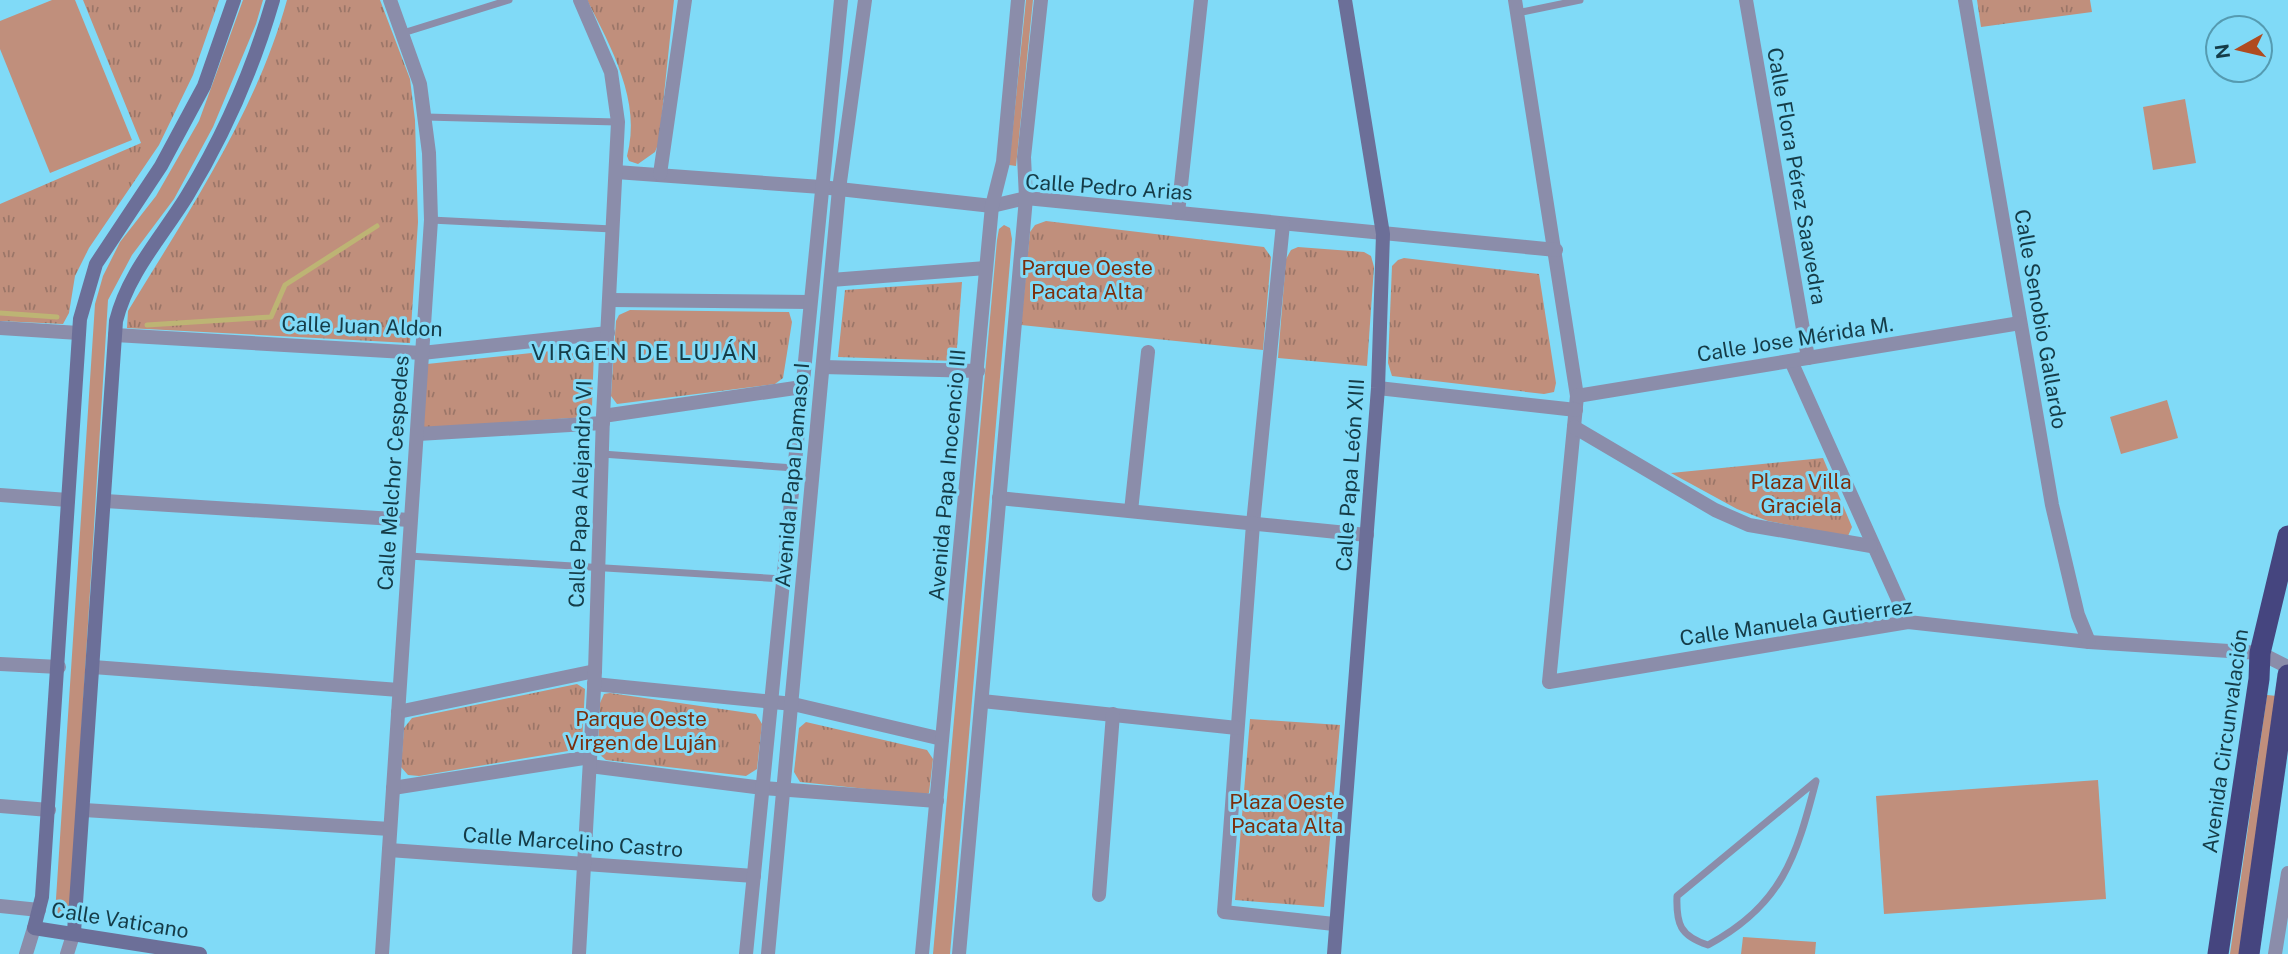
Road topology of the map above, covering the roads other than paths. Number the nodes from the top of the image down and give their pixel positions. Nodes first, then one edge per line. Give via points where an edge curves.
1 (234, 0) edge
2 (273, 0) edge
3 (390, 0) edge
4 (509, 0) edge
5 (580, 0) edge
6 (685, 0) edge
7 (841, 0) edge
8 (865, 0) edge
9 (1018, 0) edge
10 (1041, 0) edge
11 (1201, 0) edge
12 (1345, 0) edge
13 (1580, 0) edge
14 (1745, 0) edge
15 (1965, 0) edge
16 (1516, 6) edge
17 (403, 33) junction
18 (426, 117) junction
19 (618, 122) junction
20 (616, 172) junction
21 (660, 174) junction
22 (821, 187) junction
23 (839, 189) junction
24 (1026, 198) junction
25 (992, 206) junction
26 (1178, 213) junction
27 (431, 220) junction
28 (1283, 224) junction
29 (614, 229) junction
30 (1383, 234) junction
31 (1556, 250) junction
32 (986, 268) junction
33 (831, 280) junction
34 (611, 300) junction
35 (810, 302) junction
36 (2020, 323) junction
37 (0, 328) edge
38 (79, 333) junction
39 (608, 333) junction
40 (115, 335) junction
41 (422, 352) junction
42 (1148, 352) dead end
43 (1808, 358) junction
44 (1791, 361) junction
45 (823, 367) junction
46 (978, 371) junction
47 (802, 387) junction
48 (1378, 388) junction
49 (1576, 403) junction
50 (603, 419) junction
51 (1574, 427) junction
52 (418, 434) junction
53 (602, 454) junction
54 (795, 468) junction
55 (0, 495) edge
56 (999, 498) junction
57 (68, 500) junction
58 (104, 501) junction
59 (1131, 511) junction
60 (410, 520) junction
61 (1253, 524) junction
62 (1367, 536) junction
63 (2288, 537) edge
64 (1871, 546) junction
65 (408, 556) junction
66 (598, 568) junction
67 (784, 579) junction
68 (1908, 622) junction
69 (2089, 642) junction
70 (2260, 653) junction
71 (0, 664) edge
72 (59, 667) junction
73 (93, 667) junction
74 (2288, 667) edge
75 (2288, 675) edge
76 (595, 678) junction
77 (399, 690) junction
78 (2287, 699) edge
79 (772, 701) junction
80 (982, 701) junction
81 (793, 704) junction
82 (398, 712) junction
83 (1113, 714) junction
84 (1237, 728) junction
85 (942, 738) junction
86 (590, 761) junction
87 (1816, 782) joint
88 (393, 788) junction
89 (763, 788) junction
90 (785, 788) junction
91 (937, 801) junction
92 (0, 806) edge
93 (49, 810) junction
94 (84, 810) junction
95 (390, 829) junction
96 (389, 850) junction
97 (584, 865) junction
98 (2288, 873) edge
99 (754, 876) junction
100 (1099, 895) dead end
101 (0, 905) edge
102 (39, 910) junction
103 (1334, 924) junction
104 (34, 928) junction
105 (74, 932) junction
106 (26, 954) edge
107 (67, 954) edge
108 (200, 954) edge
109 (382, 954) edge
110 (579, 954) edge
111 (746, 954) edge
112 (768, 954) edge
113 (922, 954) edge
114 (959, 954) edge
115 (1334, 954) edge
116 (2218, 954) edge
117 (2249, 954) edge
118 (2275, 954) edge

1 - 38 street via 204,86 161,166 96,264
2 - 40 street via 221,136 139,264 121,300
3 - 17 street, Calle Melchor Cespedes
4 - 17 lane
5 - 19 street, Calle Papa Alejandro VI via 611,72
6 - 21 street
7 - 22 street, Avenida Papa Damaso I
8 - 23 street, Avenida Papa Damaso I
9 - 25 street, Avenida Papa Inocencio III via 1003,162
10 - 24 street via 1024,157
11 - 26 street
12 - 30 street, Calle Papa León XIII
13 - 16 lane
14 - 43 street, Calle Flora Pérez Saavedra
15 - 36 street, Calle Senobio Gallardo
16 - 31 street
17 - 18 street, Calle Melchor Cespedes
18 - 19 lane
18 - 27 street, Calle Melchor Cespedes
19 - 20 street, Calle Papa Alejandro VI
20 - 21 street, Calle Pedro Arias
20 - 29 street, Calle Papa Alejandro VI
21 - 22 street, Calle Pedro Arias
22 - 23 street, Calle Pedro Arias
22 - 35 street, Avenida Papa Damaso I
23 - 25 street, Calle Pedro Arias
23 - 33 street, Avenida Papa Damaso I
24 - 25 street, Calle Pedro Arias
24 - 26 street, Calle Pedro Arias
24 - 56 street
25 - 32 street, Avenida Papa Inocencio III
26 - 28 street, Calle Pedro Arias
27 - 29 lane
27 - 41 street, Calle Melchor Cespedes
28 - 30 street, Calle Pedro Arias
28 - 61 street
29 - 34 street, Calle Papa Alejandro VI
30 - 31 street, Calle Pedro Arias
30 - 48 street, Calle Papa León XIII
31 - 49 street
32 - 33 street
32 - 46 street, Avenida Papa Inocencio III
33 - 45 street, Avenida Papa Damaso I
34 - 35 street
34 - 39 street, Calle Papa Alejandro VI
35 - 47 street, Avenida Papa Damaso I
36 - 43 street, Calle Jose Mérida M.
36 - 69 street, Calle Senobio Gallardo via 2052,505 2078,615
37 - 38 street
38 - 57 street
39 - 41 street, Calle Juan Aldon
39 - 50 street, Calle Papa Alejandro VI
40 - 41 street, Calle Juan Aldon
40 - 58 street
41 - 52 street, Calle Melchor Cespedes
42 - 59 street
43 - 44 street, Calle Jose Mérida M.
44 - 49 street, Calle Jose Mérida M.
44 - 64 street
45 - 46 street
45 - 81 street, Avenida Papa Damaso I
46 - 85 street, Avenida Papa Inocencio III
47 - 50 street
47 - 54 street, Avenida Papa Damaso I
48 - 49 street, Calle Jose Mérida M.
48 - 62 street, Calle Papa León XIII
49 - 51 street
50 - 52 street
50 - 53 street, Calle Papa Alejandro VI
51 - 64 street via 1748,525
51 - 68 street, Calle Manuela Gutierrez via 1549,682
52 - 60 street, Calle Melchor Cespedes
53 - 54 lane
53 - 66 street, Calle Papa Alejandro VI
54 - 67 street, Avenida Papa Damaso I
55 - 57 street
56 - 59 street
56 - 80 street
57 - 72 street
58 - 60 street
58 - 73 street
59 - 61 street
60 - 65 street, Calle Melchor Cespedes
61 - 62 street
61 - 84 street
62 - 103 street, Calle Papa León XIII
63 - 70 highway, Avenida Circunvalación
64 - 68 street
65 - 66 lane
65 - 77 street, Calle Melchor Cespedes
66 - 67 lane
66 - 76 street, Calle Papa Alejandro VI
67 - 79 street, Avenida Papa Damaso I
68 - 69 street, Calle Manuela Gutierrez
69 - 70 street, Calle Manuela Gutierrez
70 - 74 street
70 - 116 highway, Avenida Circunvalación
71 - 72 street
72 - 93 street
73 - 77 street
73 - 94 street
75 - 78 highway
76 - 79 street
76 - 82 street
76 - 86 street, Calle Papa Alejandro VI
77 - 82 street, Calle Melchor Cespedes
78 - 117 highway
79 - 81 street
79 - 89 street, Avenida Papa Damaso I
80 - 83 street
80 - 114 street
81 - 85 street
81 - 90 street, Avenida Papa Damaso I
82 - 88 street, Calle Melchor Cespedes
83 - 84 street
83 - 100 street
84 - 103 street via 1224,912
85 - 91 street, Avenida Papa Inocencio III
86 - 88 street
86 - 89 street
86 - 97 street, Calle Papa Alejandro VI
87 - 87 lane via 1677,896 1676,919 1691,939 1708,945 1764,904 1787,874
88 - 95 street, Calle Melchor Cespedes
89 - 90 street
89 - 99 street, Avenida Papa Damaso I
90 - 91 street
90 - 112 street, Avenida Papa Damaso I
91 - 113 street, Avenida Papa Inocencio III
92 - 93 street
93 - 102 street
94 - 95 street
94 - 105 street
95 - 96 street, Calle Melchor Cespedes
96 - 97 street, Calle Marcelino Castro
96 - 109 street, Calle Melchor Cespedes
97 - 99 street, Calle Marcelino Castro
97 - 110 street, Calle Papa Alejandro VI
98 - 118 street
99 - 111 street, Avenida Papa Damaso I
101 - 102 street, Calle Vaticano
102 - 104 street
103 - 115 street, Calle Papa León XIII
104 - 105 street, Calle Vaticano
104 - 106 street
105 - 107 street
105 - 108 street, Calle Vaticano

